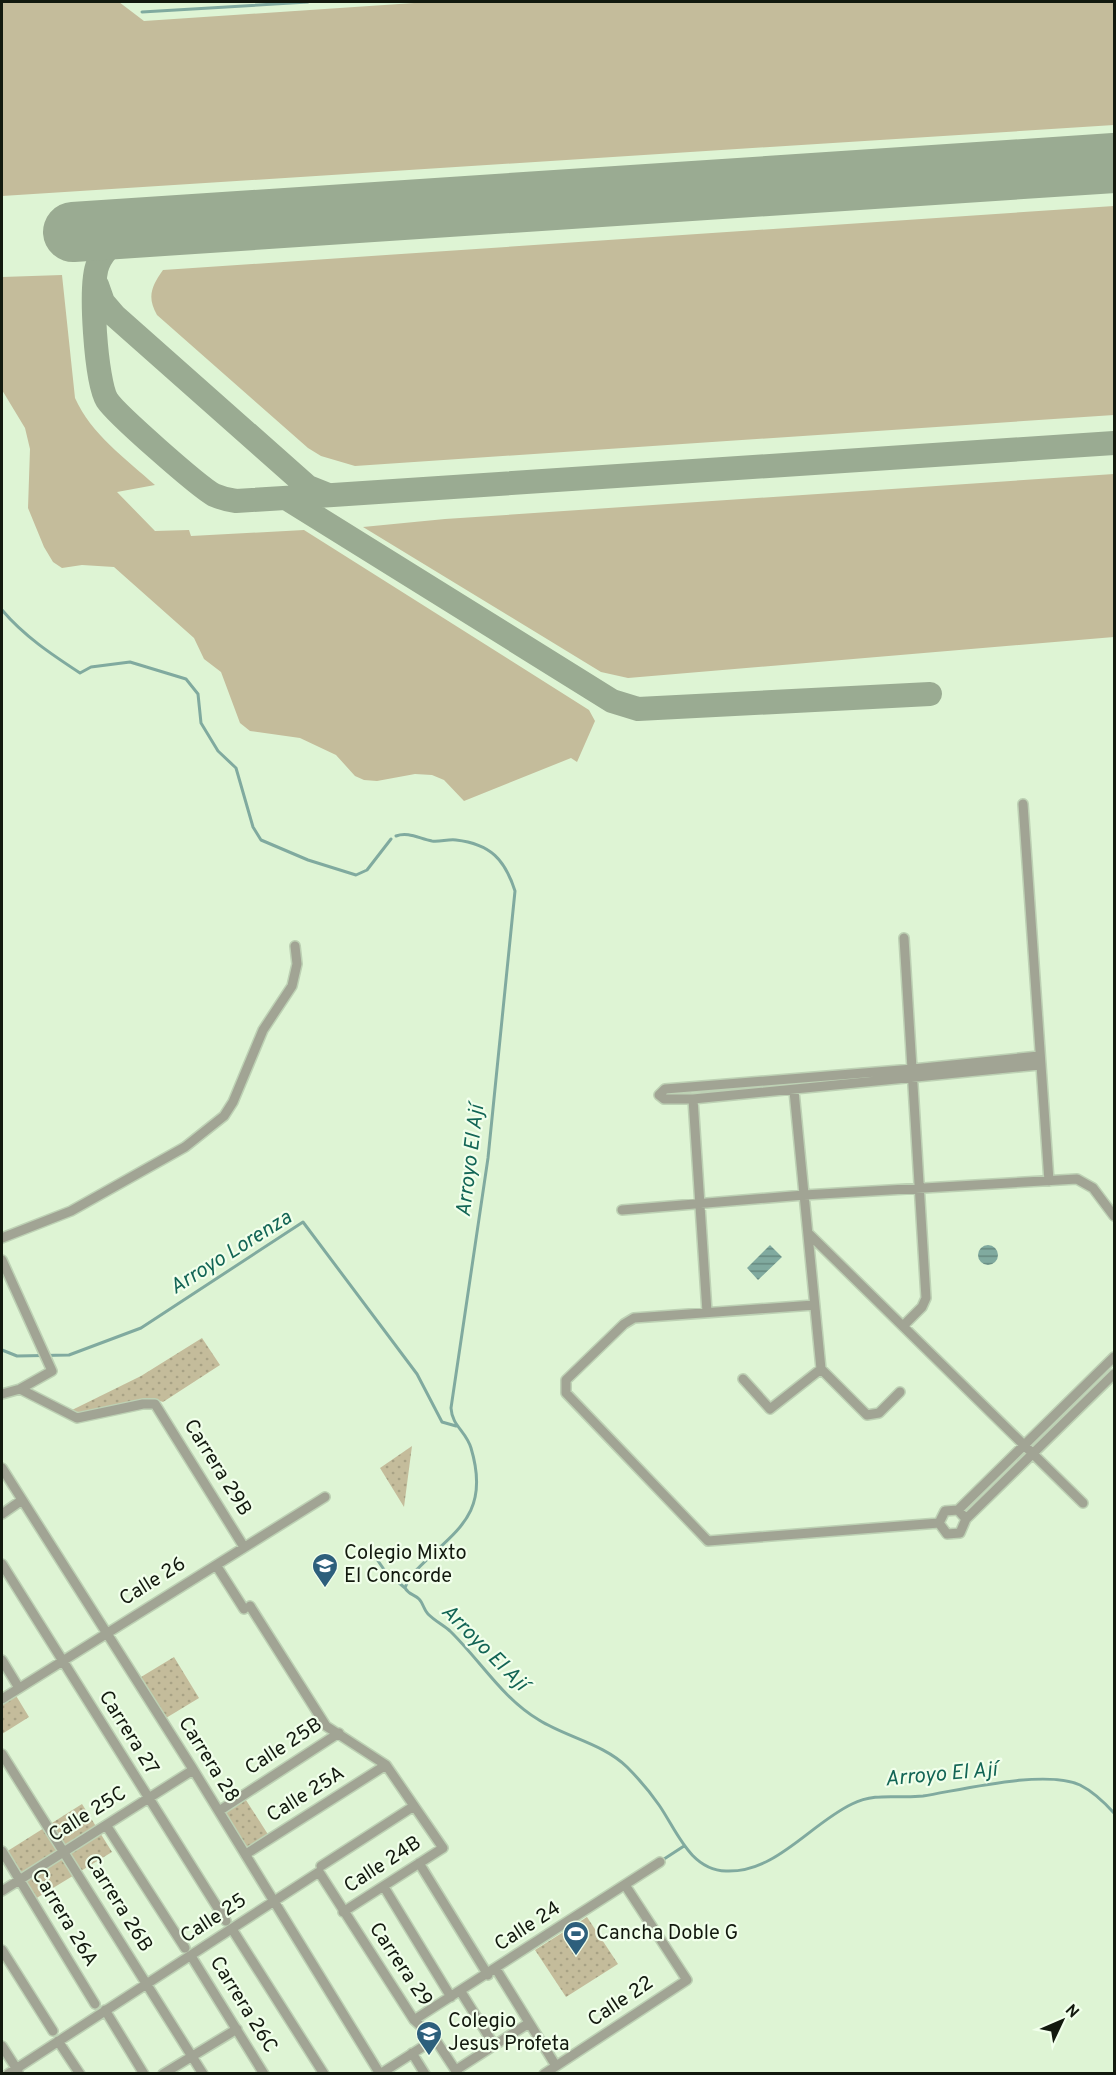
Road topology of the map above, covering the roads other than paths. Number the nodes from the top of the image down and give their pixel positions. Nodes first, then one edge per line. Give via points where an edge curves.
1 (1023, 804) dead end
2 (904, 938) dead end
3 (295, 946) dead end
4 (1039, 1060) junction
5 (913, 1073) junction
6 (794, 1091) junction
7 (693, 1099) junction
8 (1049, 1181) junction
9 (919, 1188) junction
10 (804, 1196) junction
11 (700, 1204) junction
12 (622, 1210) dead end
13 (1114, 1216) edge
14 (808, 1233) junction
15 (2, 1238) edge
16 (2, 1260) edge
17 (814, 1305) junction
18 (707, 1312) junction
19 (904, 1324) junction
20 (1114, 1357) edge
21 (820, 1369) junction
22 (1114, 1374) edge
23 (743, 1378) dead end
24 (20, 1389) junction
25 (900, 1392) dead end
26 (2, 1394) edge
27 (1024, 1445) junction
28 (1033, 1454) junction
29 (2, 1468) edge
30 (325, 1497) dead end
31 (22, 1500) junction
32 (1083, 1503) dead end
33 (958, 1510) junction
34 (2, 1514) edge
35 (966, 1520) junction
36 (939, 1523) junction
37 (244, 1547) junction
38 (2, 1564) edge
39 (216, 1565) junction
40 (107, 1633) junction
41 (2, 1660) edge
42 (62, 1661) junction
43 (19, 1688) junction
44 (2, 1699) edge
45 (339, 1733) junction
46 (2, 1754) edge
47 (386, 1765) junction
48 (193, 1770) junction
49 (148, 1799) junction
50 (414, 1806) junction
51 (219, 1811) junction
52 (106, 1825) junction
53 (2, 1851) edge
54 (64, 1852) junction
55 (246, 1854) junction
56 (660, 1862) dead end
57 (419, 1863) junction
58 (320, 1869) junction
59 (19, 1880) junction
60 (625, 1885) junction
61 (384, 1887) junction
62 (2, 1891) edge
63 (274, 1901) junction
64 (343, 1912) junction
65 (229, 1925) junction
66 (2, 1950) edge
67 (188, 1952) junction
68 (492, 1972) junction
69 (147, 1984) junction
70 (460, 1992) junction
71 (451, 1997) junction
72 (95, 2004) dead end
73 (105, 2010) junction
74 (414, 2020) junction
75 (529, 2024) junction
76 (237, 2029) junction
77 (52, 2031) dead end
78 (435, 2039) junction
79 (58, 2041) junction
80 (494, 2045) junction
81 (2, 2046) edge
82 (412, 2053) junction
83 (192, 2055) junction
84 (556, 2066) junction
85 (14, 2072) edge
86 (457, 2072) edge
87 (80, 2073) edge
88 (144, 2073) edge
89 (163, 2073) edge
90 (204, 2073) edge
91 (264, 2073) edge
92 (324, 2073) edge
93 (380, 2073) edge
94 (425, 2073) edge
95 (544, 2073) edge

1 - 4 street via 1034,930
2 - 5 street
3 - 15 street via 297,970 292,986 263,1030 224,1116 185,1147 81,1206
4 - 5 street
4 - 8 street
5 - 6 street
5 - 7 street via 659,1092 664,1099
5 - 9 street
6 - 7 street
6 - 10 street
7 - 11 street
8 - 9 street
8 - 13 street via 1086,1182
9 - 10 street
9 - 19 street via 926,1298
10 - 11 street
10 - 14 street
11 - 12 street
11 - 18 street
14 - 17 street
14 - 19 street
16 - 24 street via 52,1371
17 - 18 street
17 - 21 street
18 - 36 street via 629,1320 564,1386 571,1401 698,1533 708,1541 717,1541
19 - 27 street
20 - 27 street
21 - 23 street via 770,1409
21 - 25 street via 867,1415 879,1413
22 - 28 street
24 - 26 street
24 - 37 street, Carrera 29B via 77,1418 154,1404
27 - 28 street
27 - 33 street
28 - 32 street
28 - 35 street
29 - 31 street, Carrera 28
30 - 37 street, Calle 26
31 - 34 street
31 - 40 street, Carrera 28
33 - 35 street
33 - 36 street via 945,1511
35 - 36 street via 960,1533 953,1535
37 - 39 street, Calle 26
38 - 42 street, Carrera 27
39 - 40 street, Calle 26
39 - 45 street via 326,1726
40 - 42 street, Calle 26
40 - 48 street, Carrera 28
41 - 43 street
42 - 43 street, Calle 26
42 - 49 street, Carrera 27
43 - 44 street, Calle 26
45 - 47 street
45 - 51 street, Calle 25B
46 - 54 street, Carrera 26B
47 - 50 street
47 - 55 street, Calle 25A
48 - 49 street, Calle 25C
48 - 51 street, Carrera 28
49 - 52 street, Calle 25C
49 - 65 street, Carrera 27
50 - 57 street, Calle 24B via 443,1848
50 - 58 street, Calle 25
51 - 55 street, Carrera 28
52 - 54 street, Calle 25C
52 - 67 street, Carrera 26C
53 - 59 street, Carrera 26A
54 - 59 street, Calle 25C
54 - 69 street, Carrera 26B
55 - 63 street, Carrera 28
56 - 60 street, Calle 24
57 - 61 street, Calle 24B
57 - 68 street
58 - 63 street, Calle 25
58 - 64 street, Carrera 29
59 - 62 street, Calle 25C
59 - 72 street, Carrera 26A
60 - 68 street, Calle 24
60 - 84 street, Calle 22 via 687,1980
61 - 64 street, Calle 24B
61 - 71 street
63 - 65 street, Calle 25
63 - 93 street, Carrera 28
64 - 74 street, Carrera 29
65 - 67 street, Calle 25
65 - 92 street, Carrera 27
66 - 77 street
67 - 69 street, Calle 25
67 - 76 street, Carrera 26C
68 - 70 street, Calle 24
68 - 75 street
69 - 73 street, Calle 25
69 - 83 street, Carrera 26B
70 - 71 street, Calle 24
70 - 80 street
71 - 74 street, Calle 24
73 - 79 street, Calle 25
73 - 88 street
74 - 78 street, Carrera 29
75 - 80 street
75 - 84 street
76 - 83 street
76 - 91 street, Carrera 26C
78 - 82 street
78 - 86 street, Carrera 29
79 - 85 street, Calle 25
79 - 87 street
80 - 86 street
81 - 85 street
82 - 93 street
82 - 94 street
83 - 89 street
83 - 90 street, Carrera 26B
84 - 95 street, Calle 22

